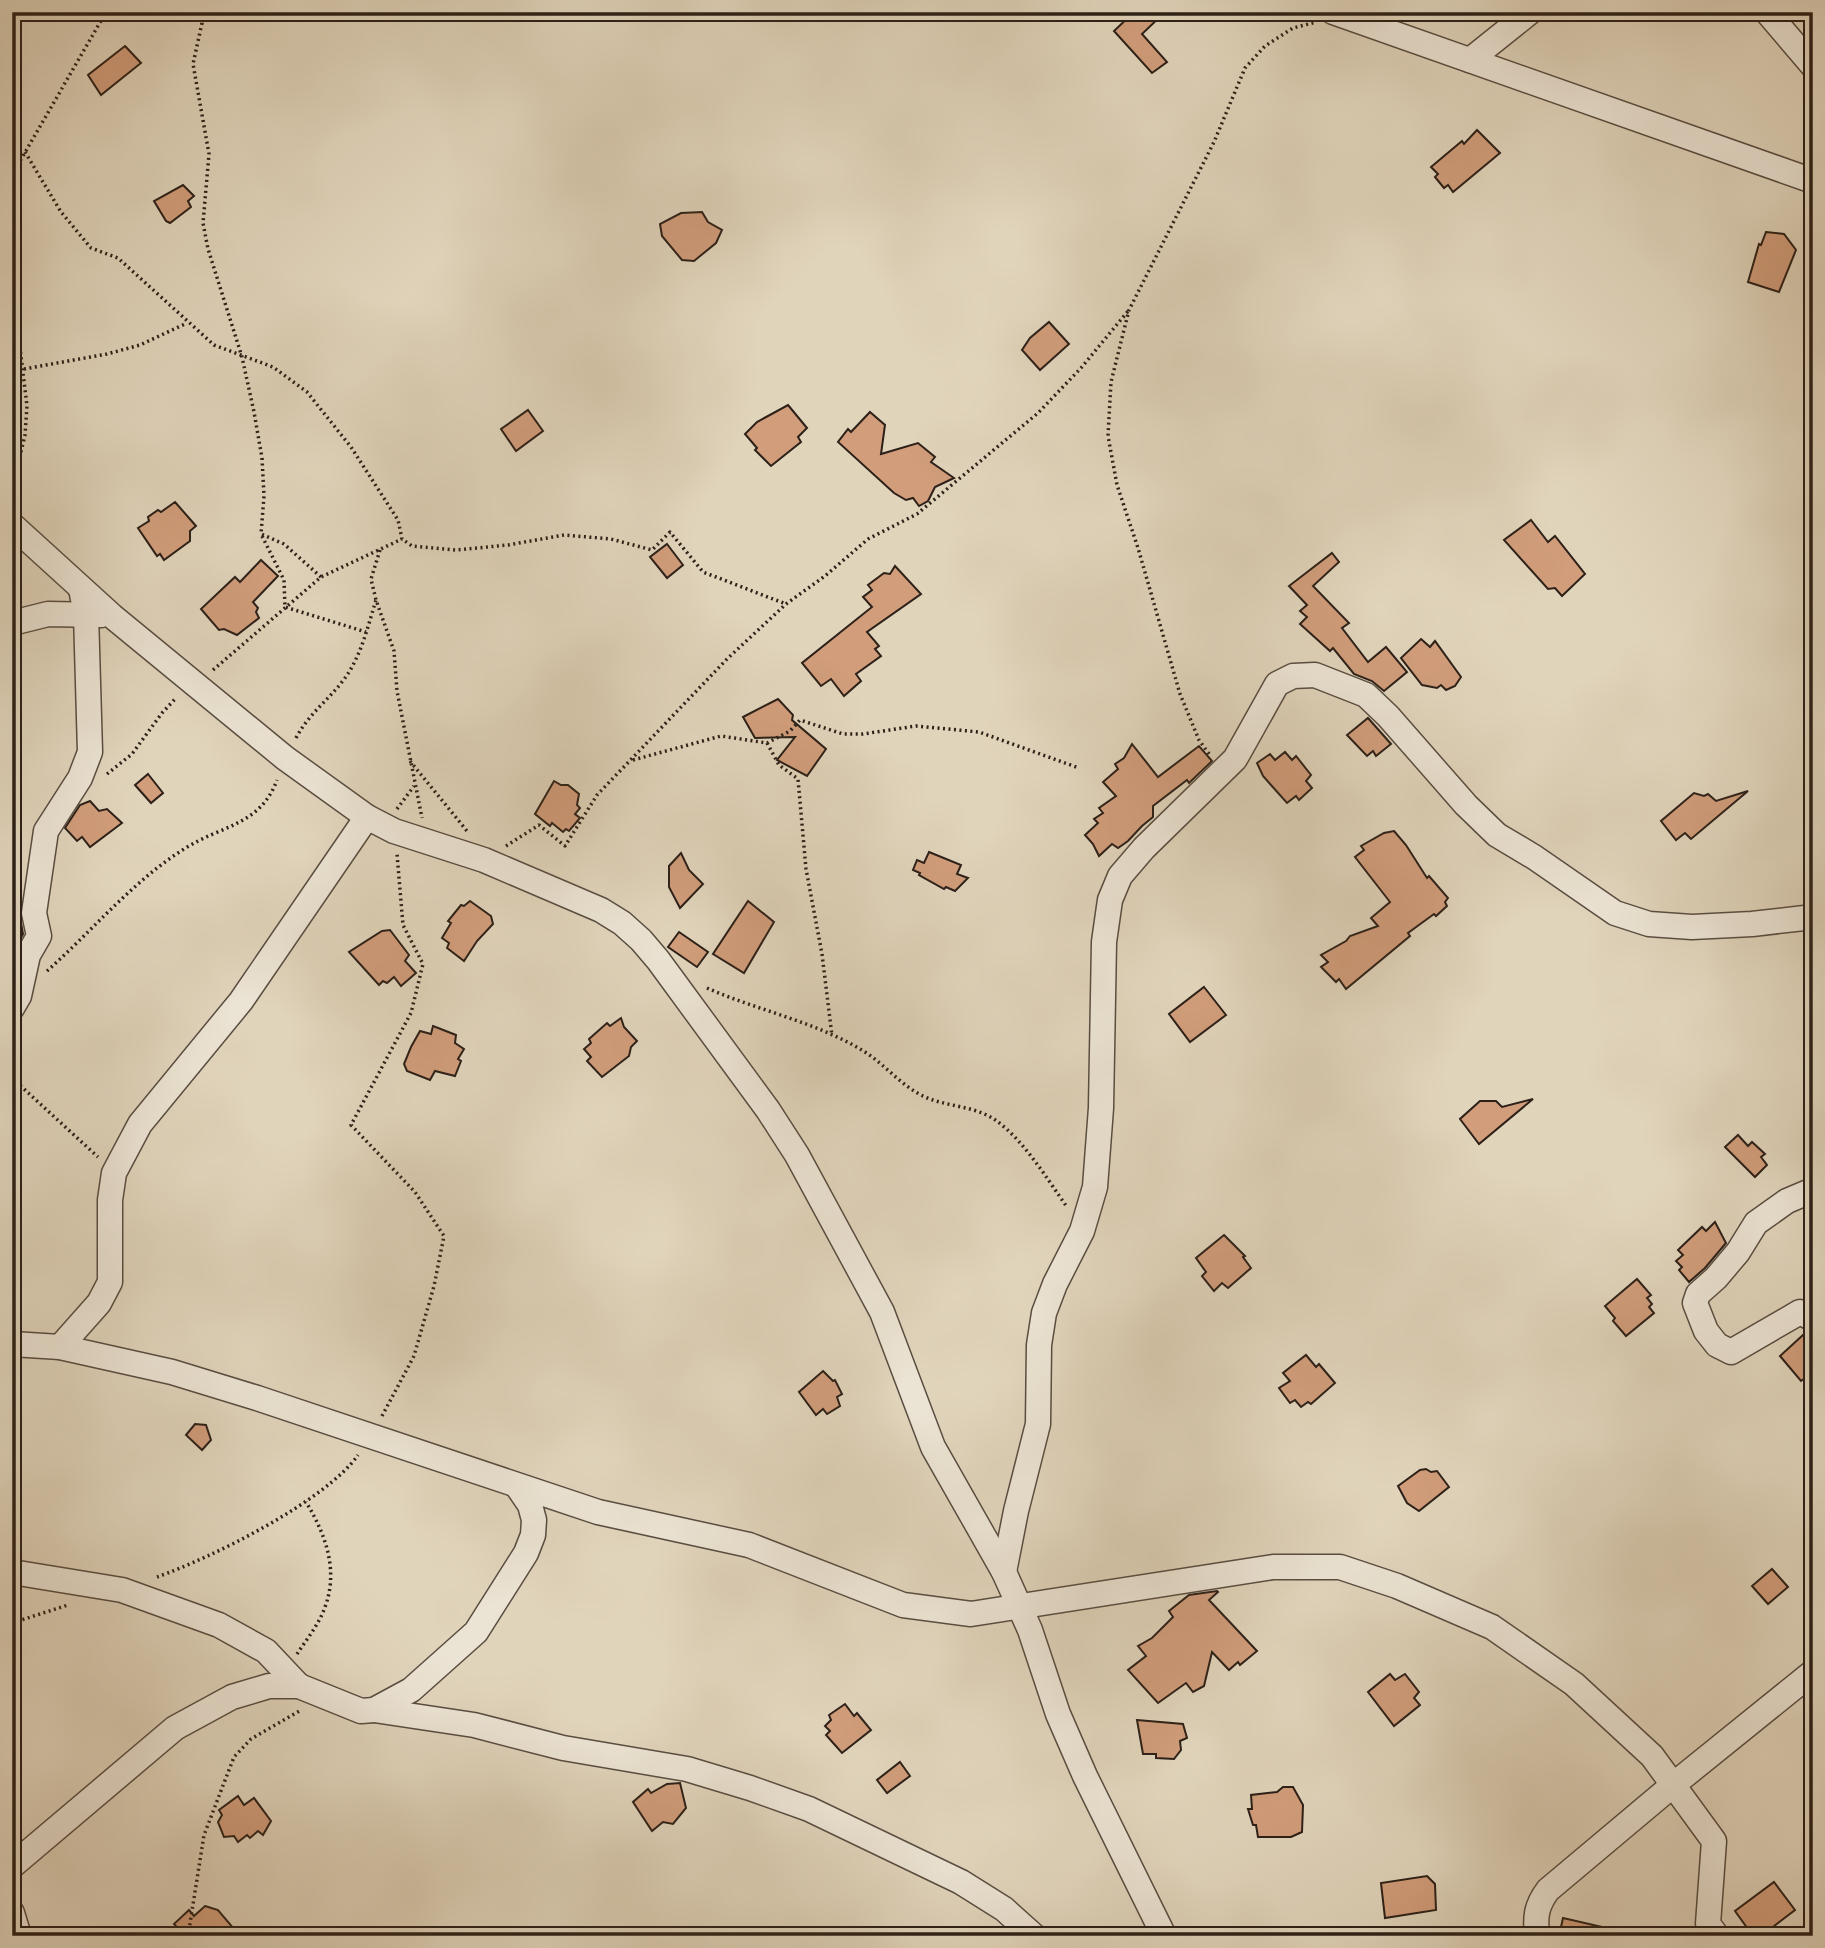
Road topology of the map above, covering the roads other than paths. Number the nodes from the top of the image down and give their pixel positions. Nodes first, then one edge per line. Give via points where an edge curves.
1 (1530, 12) edge
2 (1768, 12) edge
3 (1337, 14) edge
4 (1470, 60) junction
5 (1813, 66) edge
6 (1813, 181) edge
7 (12, 525) edge
8 (83, 601) junction
9 (12, 623) edge
10 (367, 817) junction
11 (1813, 917) edge
12 (15, 1002) edge
13 (1813, 1190) edge
14 (1813, 1319) edge
15 (12, 1344) edge
16 (60, 1347) junction
17 (517, 1486) junction
18 (12, 1572) edge
19 (1004, 1572) junction
20 (1020, 1607) junction
21 (1813, 1672) edge
22 (293, 1678) junction
23 (374, 1710) junction
24 (1673, 1785) junction
25 (12, 1866) edge
26 (12, 1913) edge
27 (19, 1936) edge
28 (1034, 1936) edge
29 (1164, 1936) edge
30 (1537, 1936) edge
31 (1717, 1936) edge

1 - 4 street
2 - 5 street
3 - 4 street
4 - 6 street
7 - 8 street
8 - 9 street
8 - 10 street via 112,616 285,758
8 - 12 street via 90,752 80,778 46,831 34,913 39,936 28,955
10 - 16 street via 241,1001 140,1124 114,1173 110,1282 99,1303
10 - 19 street via 394,831 486,859 601,911 641,940 768,1110 796,1155 882,1312 933,1447
11 - 19 street via 1692,927 1649,923 1615,913 1497,835 1366,695 1315,675 1293,676 1277,684 1235,759 1119,876 1110,900 1104,942 1095,1187 1082,1231 1044,1313 1038,1424
13 - 14 street via 1787,1200 1756,1223 1695,1303 1706,1331 1717,1345 1731,1352 1800,1312
15 - 16 street
16 - 17 street via 172,1372
17 - 20 street via 598,1512 749,1545 903,1605 971,1614
17 - 23 street via 530,1505 533,1535 494,1604 476,1632 447,1660 411,1690
18 - 22 street via 122,1590 219,1625 267,1651
19 - 20 street
20 - 24 street via 1273,1567 1340,1567 1492,1627 1574,1684 1652,1756
20 - 29 street via 1085,1776
21 - 24 street
22 - 23 street via 325,1697 361,1711
22 - 25 street via 232,1697 175,1728
23 - 28 street via 474,1725 564,1748 687,1769 750,1787 808,1809 961,1882 1004,1909
24 - 30 street via 1548,1890 1535,1916
24 - 31 street via 1714,1841 1708,1924
26 - 27 street

